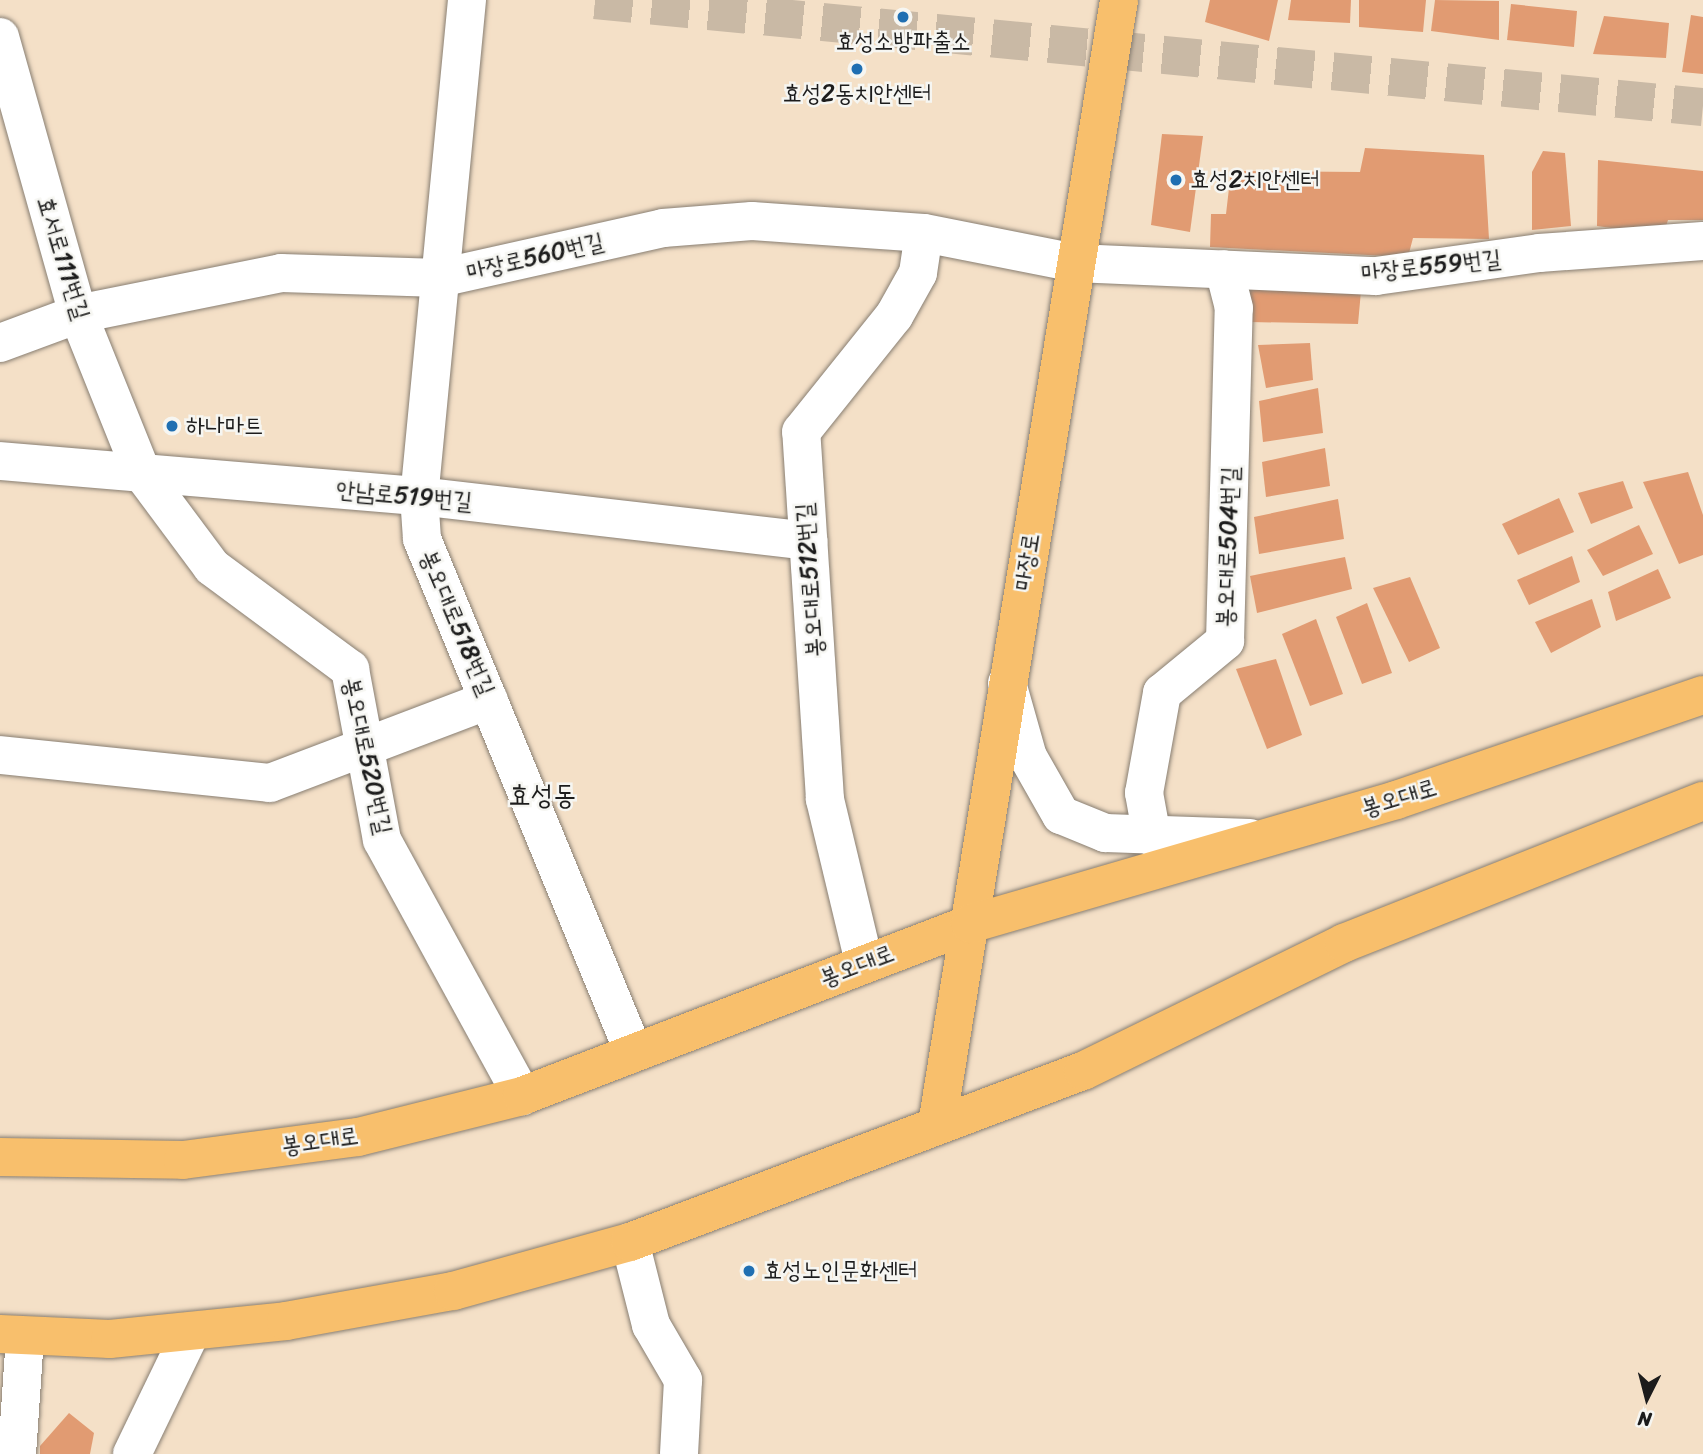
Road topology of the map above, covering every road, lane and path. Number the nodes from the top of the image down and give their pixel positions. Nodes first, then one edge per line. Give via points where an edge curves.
1 (467, 0) edge
2 (1119, 0) edge
3 (0, 37) edge
4 (923, 233) junction
5 (1703, 241) edge
6 (1075, 263) junction
7 (1224, 269) junction
8 (440, 278) junction
9 (78, 314) junction
10 (0, 343) edge
11 (0, 461) edge
12 (142, 473) junction
13 (419, 496) junction
14 (808, 541) junction
15 (1007, 683) junction
16 (1703, 695) edge
17 (489, 699) junction
18 (363, 749) junction
19 (0, 755) edge
20 (1703, 801) edge
21 (1152, 837) junction
22 (1259, 839) junction
23 (970, 923) junction
24 (864, 962) junction
25 (634, 1053) junction
26 (522, 1096) junction
27 (937, 1125) junction
28 (0, 1157) edge
29 (630, 1242) junction
30 (191, 1332) junction
31 (13, 1335) edge
32 (17, 1454) edge
33 (132, 1454) edge
34 (679, 1454) edge

1 - 8 street, 봉오대로518번길
2 - 6 main road, 마장로
3 - 9 street, 효서로111번길
4 - 6 street, 마장로560번길
4 - 8 street, 마장로560번길 via 752,221 663,228
4 - 14 street, 봉오대로512번길 via 918,273 894,316 801,432
5 - 7 street, 마장로559번길 via 1539,253 1376,276
6 - 7 street, 마장로559번길
6 - 15 main road, 마장로
7 - 21 street, 봉오대로504번길 via 1234,308 1225,641 1162,693 1144,793
8 - 9 street, 마장로560번길 via 281,273
8 - 13 street, 봉오대로518번길
9 - 10 street, 마장로560번길
9 - 12 street, 효서로111번길
11 - 12 street, 안남로519번길
12 - 13 street, 안남로519번길
12 - 18 street, 봉오대로520번길 via 212,567 350,669
13 - 14 street, 안남로519번길
13 - 17 street, 봉오대로518번길 via 422,540
14 - 24 street, 봉오대로512번길 via 825,799
15 - 21 street via 1028,757 1061,815 1105,833
15 - 23 main road, 마장로
16 - 22 main road, 봉오대로 via 1396,800
17 - 18 street
17 - 25 street, 봉오대로518번길
18 - 19 street via 270,783
18 - 26 street, 봉오대로520번길 via 383,840
20 - 27 main road via 1344,943 1083,1070
21 - 22 street
22 - 23 main road, 봉오대로
23 - 24 main road, 봉오대로
23 - 27 main road, 마장로
24 - 25 main road, 봉오대로
25 - 26 main road, 봉오대로
26 - 28 main road, 봉오대로 via 358,1137 183,1160
27 - 29 main road
29 - 30 main road via 453,1292
29 - 34 street via 651,1325 683,1380
30 - 31 main road via 110,1339
30 - 33 street
31 - 32 street

